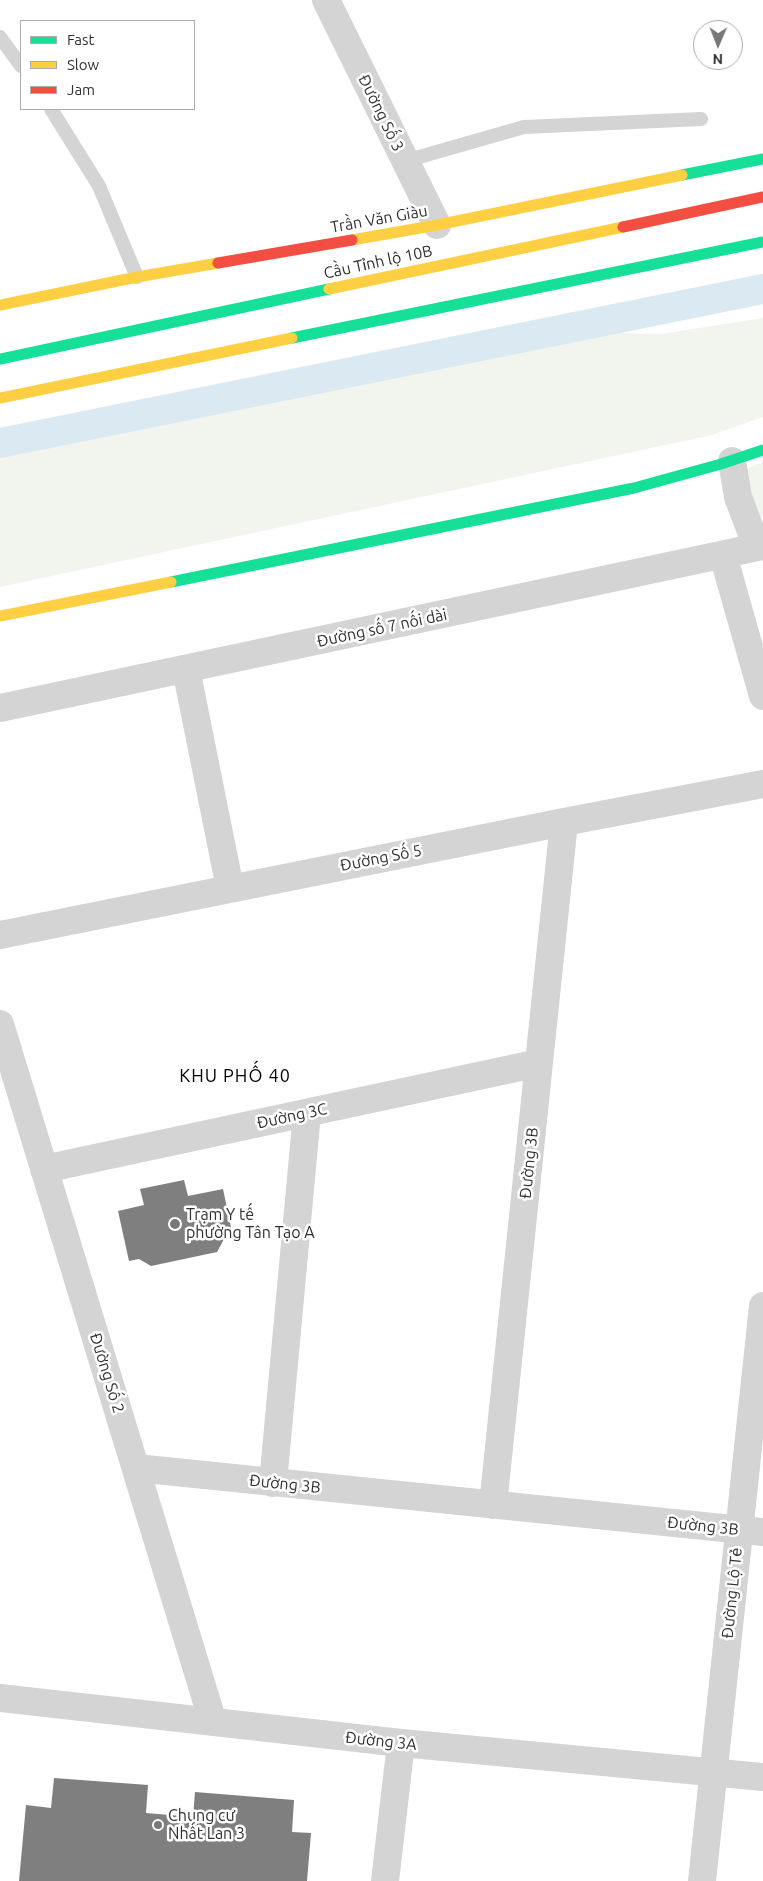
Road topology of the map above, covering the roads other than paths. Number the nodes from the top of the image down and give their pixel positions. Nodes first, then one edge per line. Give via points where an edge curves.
1 (326, 0) edge
2 (0, 37) edge
3 (20, 65) edge
4 (52, 110) edge
5 (701, 119) dead end
6 (763, 159) edge
7 (405, 161) junction
8 (763, 197) edge
9 (437, 225) junction
10 (763, 242) edge
11 (137, 277) junction
12 (0, 306) edge
13 (0, 359) edge
14 (0, 398) edge
15 (763, 450) edge
16 (732, 460) junction
17 (760, 547) edge
18 (723, 555) junction
19 (0, 616) edge
20 (186, 669) junction
21 (763, 696) edge
22 (0, 708) edge
23 (763, 784) edge
24 (564, 822) junction
25 (230, 888) junction
26 (0, 935) edge
27 (0, 1024) edge
28 (539, 1064) junction
29 (307, 1113) junction
30 (44, 1169) junction
31 (763, 1306) edge
32 (136, 1468) junction
33 (273, 1482) junction
34 (493, 1505) junction
35 (751, 1531) edge
36 (0, 1698) edge
37 (213, 1722) junction
38 (401, 1743) junction
39 (713, 1772) junction
40 (763, 1777) edge
41 (386, 1881) edge
42 (702, 1881) edge

1 - 7 street, Đường Số 3
2 - 3 lane
4 - 11 lane via 99,186
5 - 7 lane via 524,127
6 - 9 main road, Trần Văn Giàu
7 - 9 street, Đường Số 3
8 - 13 main road, Cầu Tỉnh lộ 10B
9 - 11 main road, Trần Văn Giàu
10 - 14 main road
11 - 12 main road, Trần Văn Giàu
15 - 16 main road
16 - 17 street via 738,497
16 - 19 main road via 634,488
17 - 18 street, Đường số 7 nối dài
18 - 20 street, Đường số 7 nối dài
18 - 21 street
20 - 22 street, Đường số 7 nối dài
20 - 25 street
23 - 24 street, Đường Số 5
24 - 25 street, Đường Số 5
24 - 28 street, Đường 3B
25 - 26 street, Đường Số 5
27 - 30 street, Đường Số 2
28 - 29 street, Đường 3C
28 - 34 street, Đường 3B
29 - 30 street, Đường 3C
29 - 33 street
30 - 32 street, Đường Số 2
31 - 35 street, Đường Lộ Tẻ
32 - 33 street, Đường 3B
32 - 37 street, Đường Số 2
33 - 34 street, Đường 3B
34 - 35 street, Đường 3B
35 - 39 street, Đường Lộ Tẻ
36 - 37 street, Đường 3A
37 - 38 street, Đường 3A
38 - 39 street, Đường 3A
38 - 41 street
39 - 40 street, Đường 3A
39 - 42 street, Đường Lộ Tẻ

